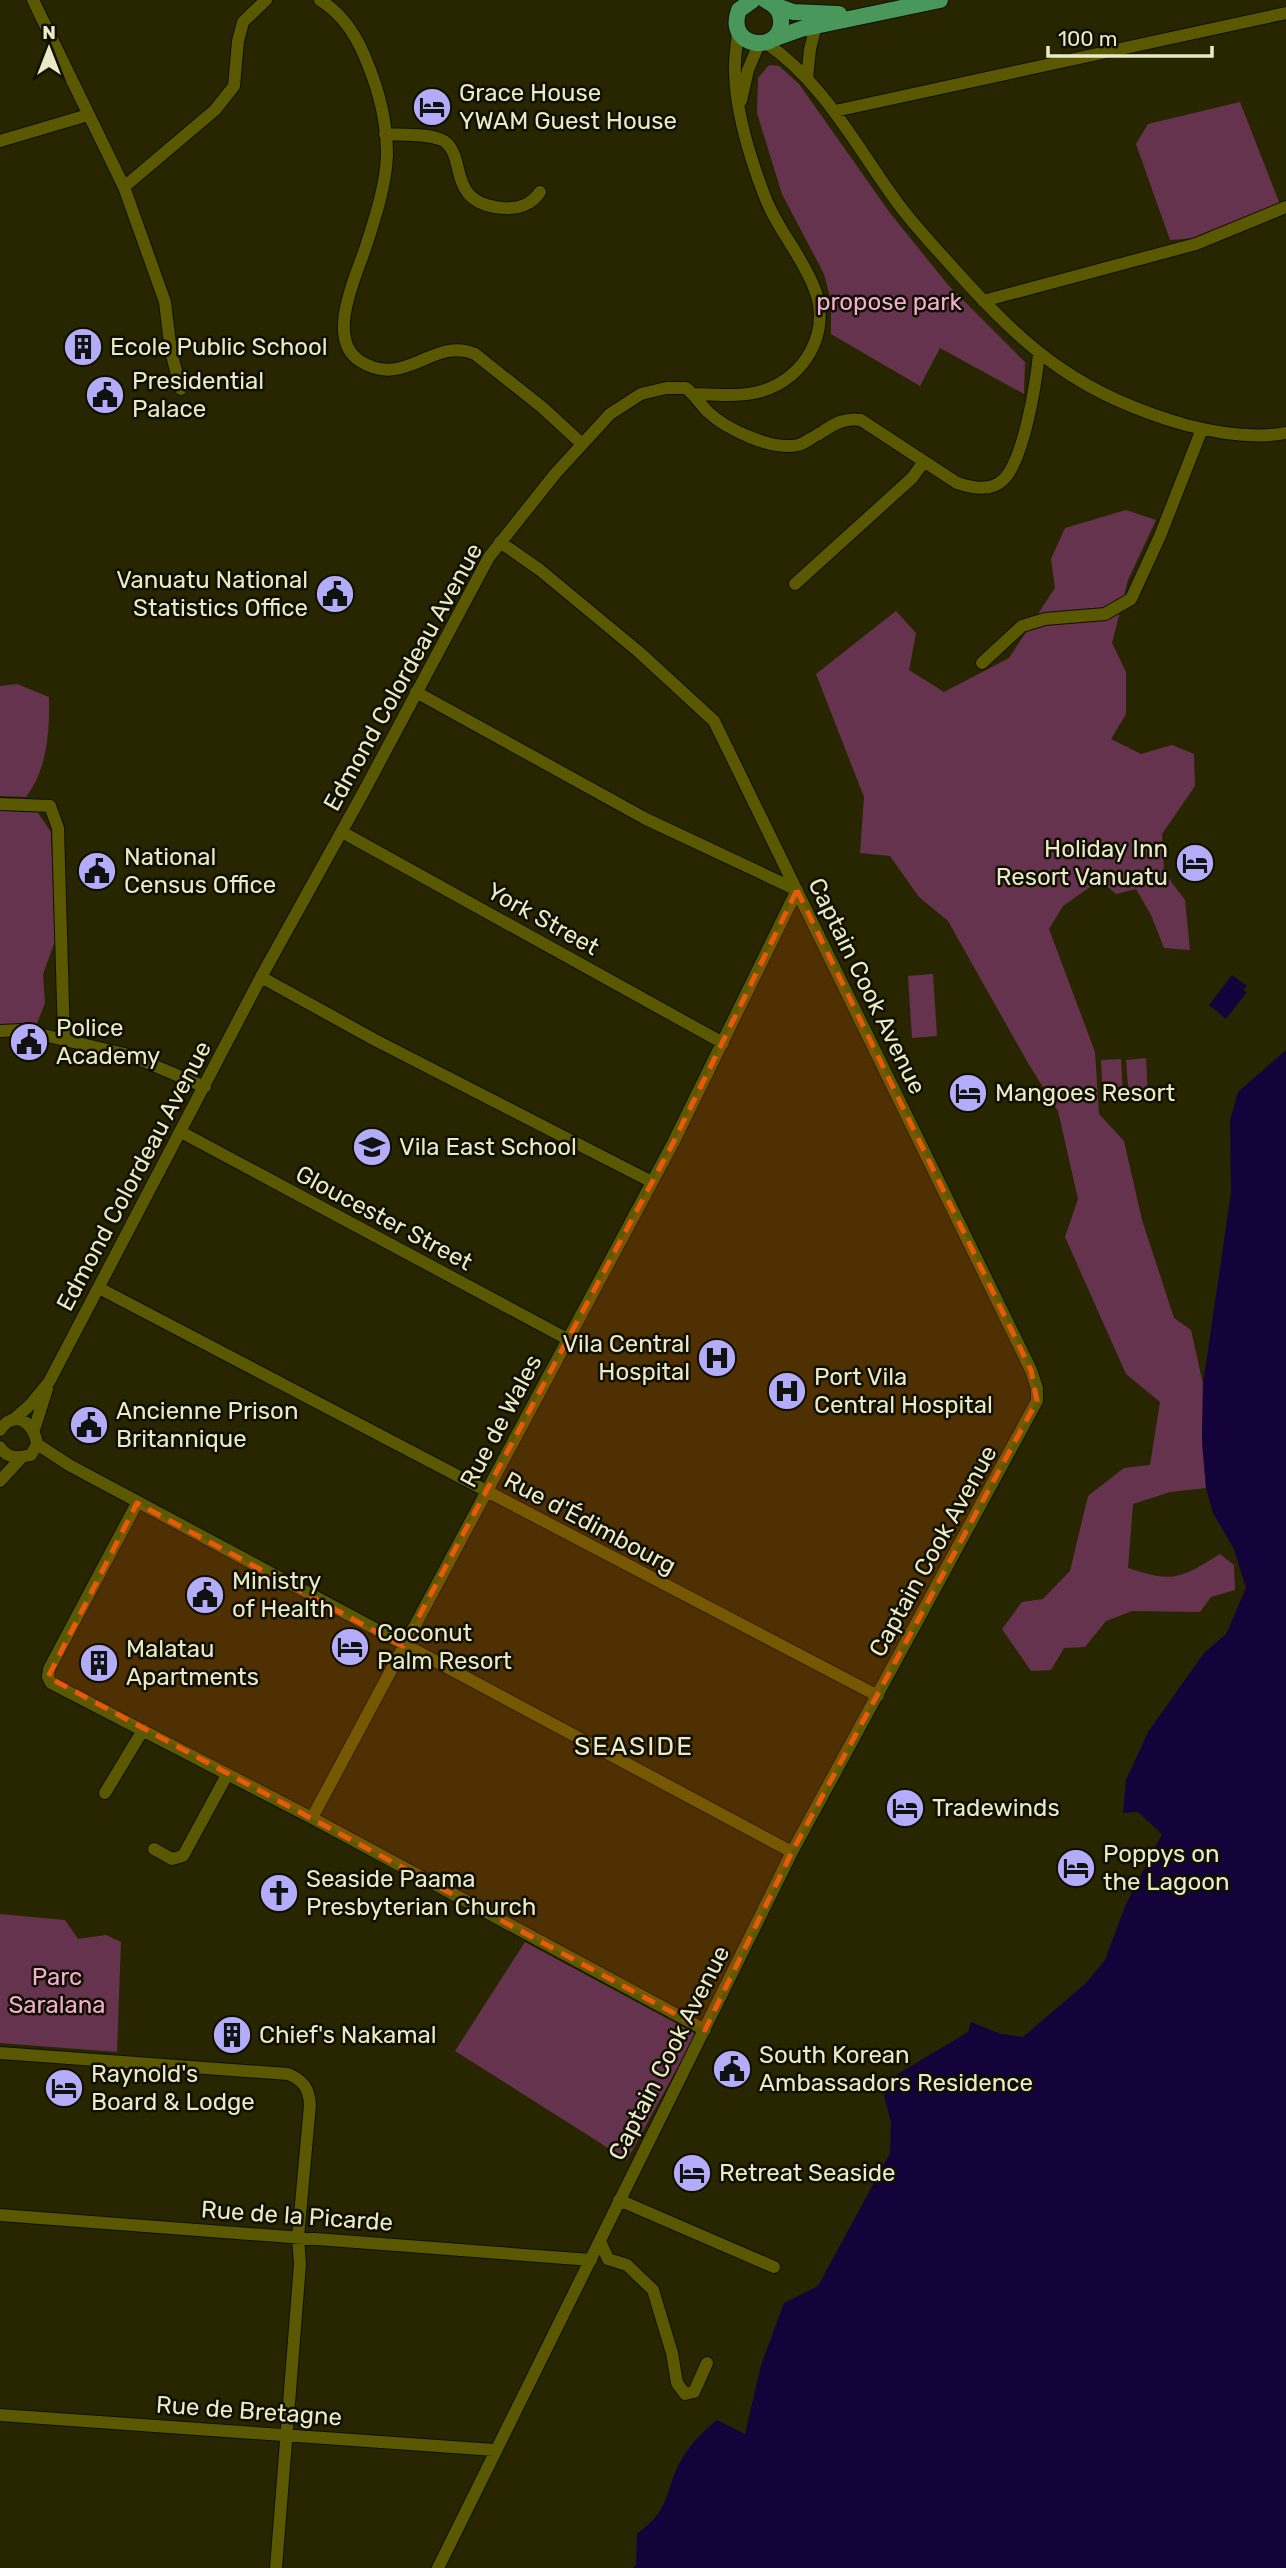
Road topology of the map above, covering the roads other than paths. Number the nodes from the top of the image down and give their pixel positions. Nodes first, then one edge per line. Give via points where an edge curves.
1 (33, 0) edge
2 (266, 0) edge
3 (320, 0) edge
4 (726, 0) edge
5 (753, 0) edge
6 (940, 0) edge
7 (769, 2) edge
8 (1286, 13) edge
9 (877, 14) junction
10 (738, 23) junction
11 (816, 26) junction
12 (766, 42) junction
13 (807, 79) junction
14 (835, 111) junction
15 (739, 112) junction
16 (88, 115) junction
17 (385, 134) junction
18 (0, 141) edge
19 (124, 187) junction
20 (540, 191) dead end
21 (1286, 207) edge
22 (983, 301) junction
23 (1039, 354) junction
24 (181, 389) dead end
25 (694, 394) junction
26 (1202, 429) junction
27 (1286, 433) edge
28 (582, 444) junction
29 (923, 463) junction
30 (500, 542) junction
31 (796, 584) dead end
32 (982, 663) dead end
33 (416, 692) junction
34 (0, 804) edge
35 (342, 832) junction
36 (797, 890) junction
37 (261, 977) junction
38 (0, 1031) edge
39 (64, 1039) junction
40 (723, 1043) junction
41 (205, 1087) junction
42 (181, 1132) junction
43 (652, 1182) junction
44 (99, 1287) junction
45 (569, 1340) junction
46 (49, 1381) junction
47 (4, 1425) edge
48 (34, 1430) junction
49 (0, 1447) edge
50 (30, 1452) junction
51 (0, 1481) edge
52 (488, 1492) junction
53 (137, 1503) junction
54 (403, 1646) junction
55 (878, 1696) junction
56 (143, 1730) junction
57 (228, 1775) junction
58 (106, 1793) dead end
59 (312, 1818) junction
60 (154, 1849) dead end
61 (792, 1852) junction
62 (705, 2030) junction
63 (0, 2053) edge
64 (619, 2200) junction
65 (0, 2215) edge
66 (298, 2237) junction
67 (600, 2241) junction
68 (591, 2260) junction
69 (774, 2267) dead end
70 (707, 2363) dead end
71 (0, 2415) edge
72 (286, 2434) junction
73 (495, 2450) junction
74 (276, 2568) edge
75 (438, 2568) edge

1 - 16 street
2 - 19 street via 243,22 233,86 227,96
3 - 17 street via 342,17 364,55 375,81
4 - 10 main road
5 - 10 main road via 743,5
6 - 9 main road
7 - 9 main road via 802,13
7 - 12 main road via 778,10 781,22 777,34
8 - 14 street
9 - 11 main road
10 - 12 main road via 747,41
10 - 15 street, Edmond Colordeau Avenue via 735,72
11 - 12 main road
11 - 13 street
12 - 13 street
12 - 15 street via 748,70
13 - 14 street
14 - 22 street via 896,200
15 - 25 street, Edmond Colordeau Avenue via 765,199 816,292 817,341 805,363 786,380 762,391
16 - 18 street
16 - 19 street
17 - 20 street via 434,137 445,142 453,152 462,184 480,202 521,207
17 - 28 street via 382,192 345,311 348,347 360,362 390,370 449,349 466,350
19 - 24 street via 165,302
21 - 22 street via 1196,244
22 - 23 street
23 - 26 street via 1102,394
23 - 29 street via 1020,446 1003,481 989,488 972,488
25 - 28 street, Edmond Colordeau Avenue via 686,388 666,388 641,394 610,414
25 - 29 street via 723,424 771,444 799,445 849,418 861,420
26 - 27 street via 1254,436
26 - 32 street via 1131,599 1105,614 1022,626
28 - 30 street, Edmond Colordeau Avenue
29 - 31 street
30 - 33 street, Edmond Colordeau Avenue
30 - 36 street, Captain Cook Avenue via 639,652 714,721
33 - 35 street, Edmond Colordeau Avenue
33 - 36 street via 646,819
34 - 39 street via 50,806 58,828
35 - 37 street, Edmond Colordeau Avenue
35 - 40 street, York Street
36 - 40 street, Rue de Wales
36 - 55 street, Captain Cook Avenue via 1037,1388 1032,1411
37 - 41 street, Edmond Colordeau Avenue
37 - 43 street
38 - 39 street via 22,1030
39 - 41 street via 129,1055
40 - 43 street, Rue de Wales
41 - 42 street, Edmond Colordeau Avenue
42 - 44 street, Edmond Colordeau Avenue
42 - 45 street, Gloucester Street
43 - 45 street, Rue de Wales
44 - 46 street, Edmond Colordeau Avenue
44 - 52 street, Rue d'Édimbourg
45 - 52 street, Rue de Wales
46 - 47 street via 30,1405
46 - 48 street
47 - 48 street via 21,1420
48 - 50 street
49 - 50 street via 12,1457
50 - 51 street
50 - 53 street via 69,1465
52 - 54 street, Rue de Wales
52 - 55 street, Rue d'Édimbourg
53 - 54 street
53 - 56 street via 48,1678
54 - 59 street, Rue de Wales
54 - 61 street
55 - 61 street, Captain Cook Avenue
56 - 57 street
56 - 58 street
57 - 59 street
57 - 60 street via 183,1856 172,1859
59 - 62 street
61 - 62 street, Captain Cook Avenue
62 - 64 street, Captain Cook Avenue
63 - 66 street via 298,2078 307,2089 310,2105
64 - 67 street, Captain Cook Avenue
64 - 69 street
65 - 66 street, Rue de la Picarde
66 - 68 street, Rue de la Picarde
66 - 72 street via 300,2264
67 - 68 street, Captain Cook Avenue
67 - 70 street via 608,2259 626,2265 653,2290 677,2383 685,2394 694,2392
68 - 73 street, Captain Cook Avenue
71 - 72 street, Rue de Bretagne
72 - 73 street, Rue de Bretagne
72 - 74 street
73 - 75 street, Captain Cook Avenue

